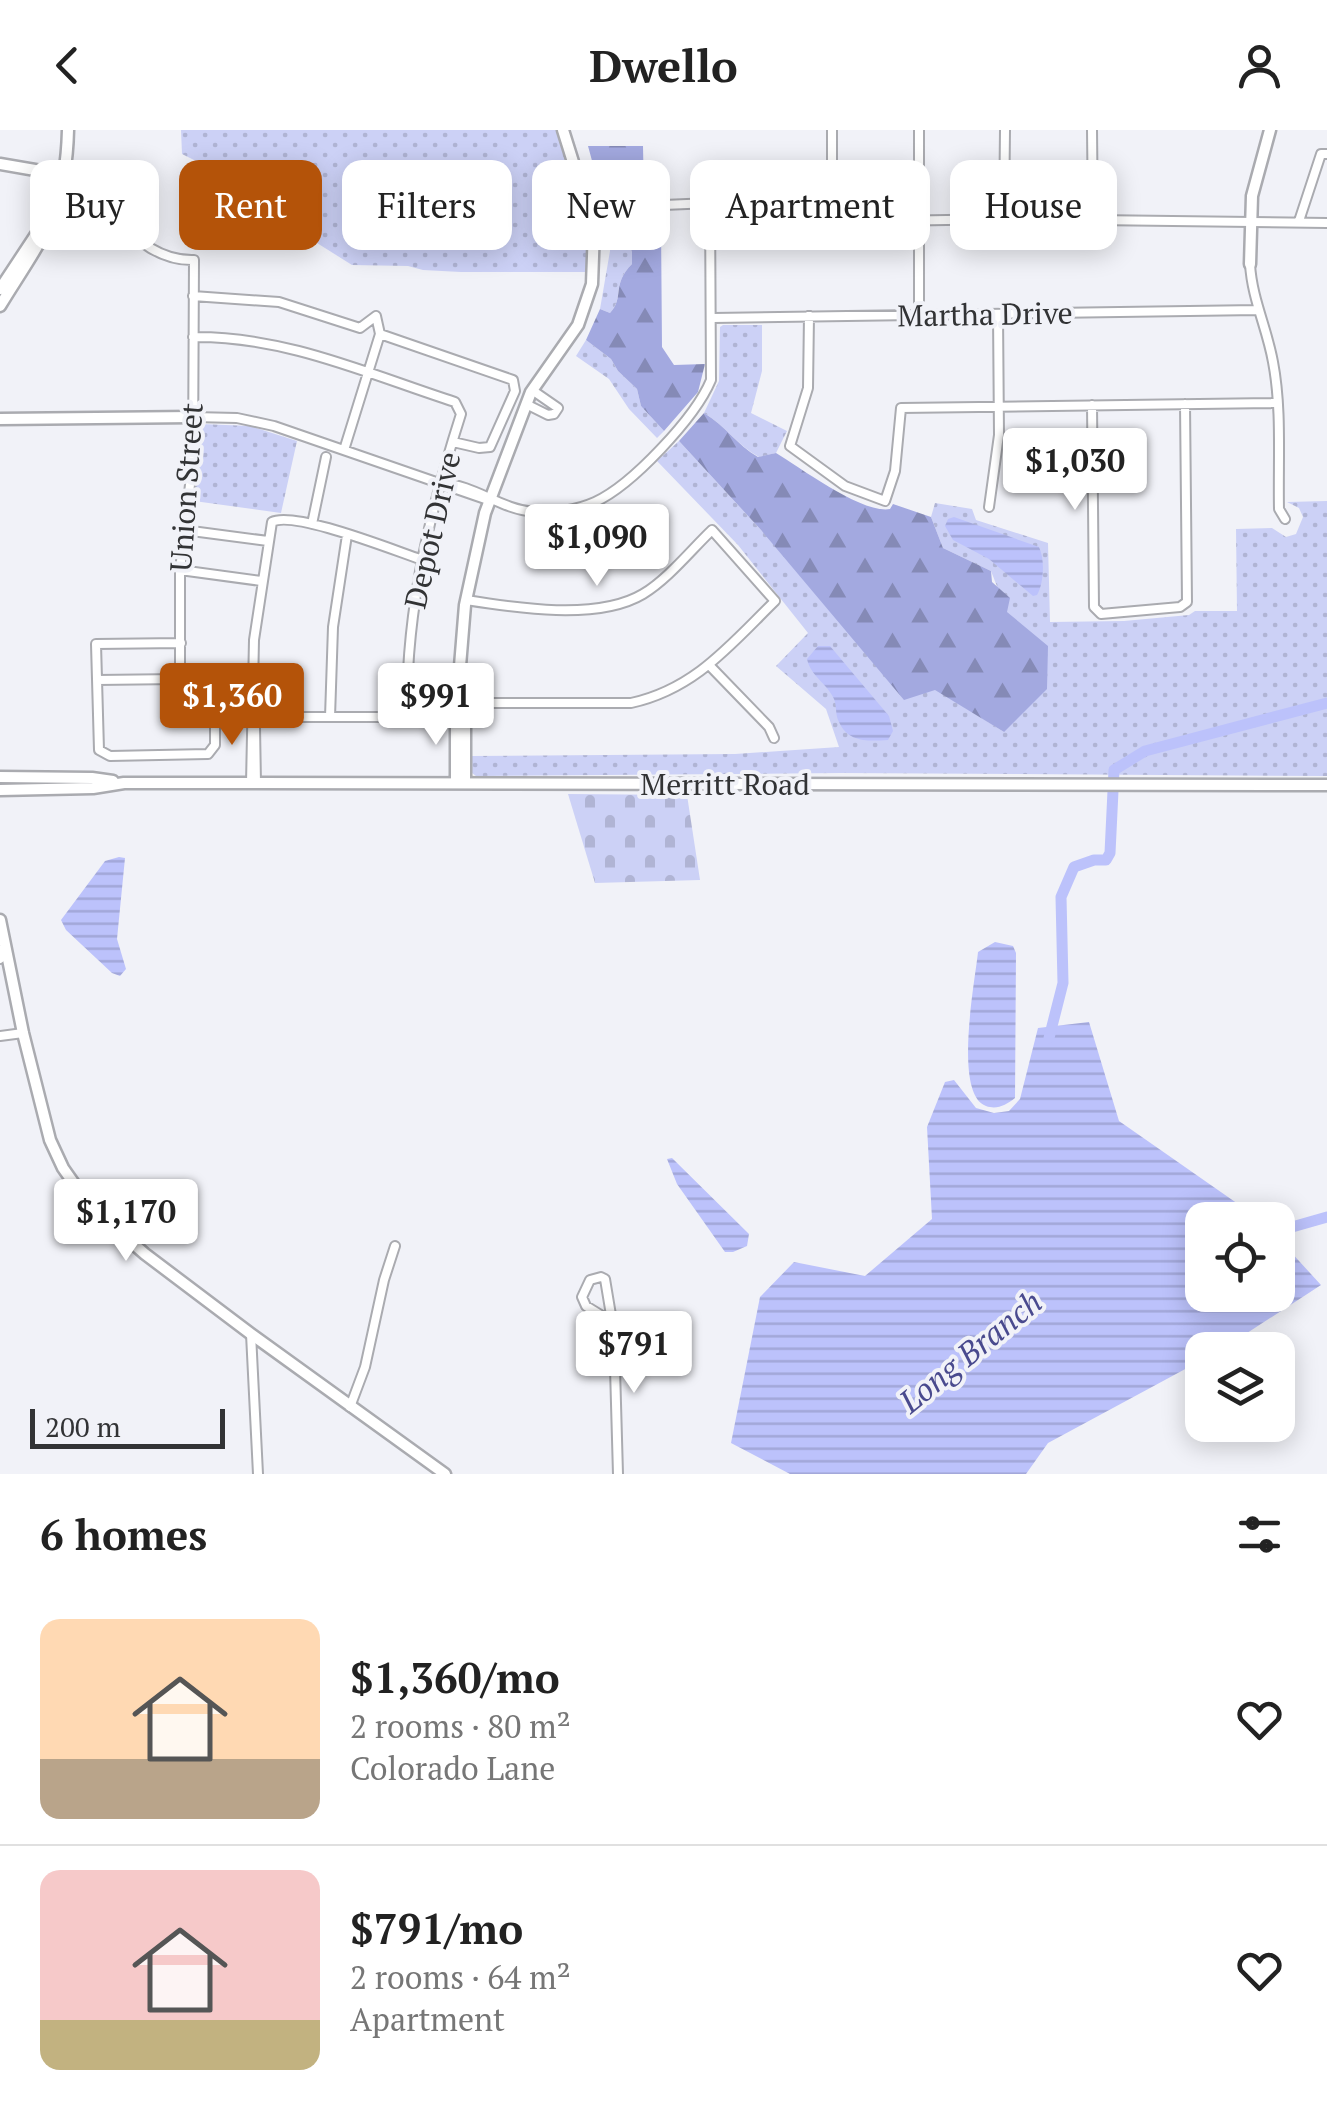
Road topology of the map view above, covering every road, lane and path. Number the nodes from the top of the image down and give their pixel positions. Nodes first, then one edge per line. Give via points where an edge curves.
1 (65, 130) edge
2 (567, 130) edge
3 (832, 130) edge
4 (919, 130) edge
5 (1005, 130) edge
6 (1092, 130) edge
7 (1270, 130) edge
8 (1327, 154) edge
9 (62, 160) edge
10 (832, 160) edge
11 (919, 160) edge
12 (0, 164) edge
13 (30, 169) edge
14 (670, 204) edge
15 (930, 221) edge
16 (1299, 221) junction
17 (1250, 222) junction
18 (1327, 223) edge
19 (30, 242) edge
20 (37, 250) edge
21 (155, 250) edge
22 (918, 250) edge
23 (1250, 264) joint
24 (0, 289) edge
25 (193, 296) junction
26 (0, 306) edge
27 (1258, 310) junction
28 (998, 314) junction
29 (919, 315) junction
30 (810, 316) junction
31 (713, 318) junction
32 (380, 334) junction
33 (193, 337) junction
34 (368, 374) junction
35 (535, 392) junction
36 (1185, 404) junction
37 (1277, 404) junction
38 (1092, 405) junction
39 (528, 406) junction
40 (999, 406) junction
41 (193, 416) junction
42 (0, 419) edge
43 (452, 442) junction
44 (344, 450) junction
45 (326, 457) dead end
46 (440, 483) junction
47 (491, 499) junction
48 (989, 507) dead end
49 (1286, 520) dead end
50 (312, 524) junction
51 (184, 530) junction
52 (348, 534) junction
53 (268, 541) junction
54 (420, 559) junction
55 (180, 570) junction
56 (261, 581) junction
57 (469, 600) junction
58 (181, 643) junction
59 (709, 664) junction
60 (179, 679) junction
61 (97, 680) junction
62 (464, 703) junction
63 (214, 717) junction
64 (253, 717) junction
65 (330, 717) junction
66 (774, 738) dead end
67 (0, 777) edge
68 (460, 782) junction
69 (124, 783) junction
70 (254, 783) junction
71 (1327, 785) edge
72 (0, 790) edge
73 (0, 920) edge
74 (2, 954) edge
75 (23, 1033) junction
76 (0, 1036) edge
77 (396, 1246) dead end
78 (612, 1322) junction
79 (251, 1334) junction
80 (350, 1407) junction
81 (258, 1474) edge
82 (445, 1474) edge
83 (618, 1474) edge

1 - 9 street
2 - 35 street via 599,218 600,273 586,323
3 - 10 street
4 - 11 street
5 - 15 street via 1004,219
6 - 17 street via 1093,220
7 - 17 street
8 - 16 street via 1321,154
12 - 13 street
14 - 31 street via 710,203
16 - 17 street
16 - 18 street
17 - 23 street
19 - 24 street
20 - 26 street
21 - 25 street, Union Street via 194,260
22 - 29 street
23 - 27 street
25 - 32 street via 279,302 360,328 376,316
25 - 33 street, Union Street
27 - 28 street, Martha Drive
27 - 37 street
28 - 29 street, Martha Drive
28 - 40 street
29 - 30 street, Martha Drive
30 - 31 street, Martha Drive
30 - 40 street via 808,388 790,446 845,486 885,501 901,408
31 - 47 street via 711,380 703,400 615,489 569,510 538,512
32 - 34 street
32 - 43 street via 515,383 490,447
33 - 34 street via 274,342
33 - 41 street, Union Street
34 - 43 street, Depot Drive via 456,402 462,414
34 - 44 street
35 - 39 street
35 - 39 street via 558,408 548,415
36 - 37 street
36 - 38 street
36 - 38 street via 1184,606 1097,612
37 - 49 street via 1279,509
38 - 40 street
39 - 47 street
40 - 48 street
41 - 42 street
41 - 44 street via 255,422
41 - 51 street, Union Street
43 - 46 street, Depot Drive
44 - 46 street
45 - 50 street
46 - 47 street
46 - 54 street, Depot Drive
47 - 57 street
50 - 52 street
50 - 53 street via 275,519
51 - 53 street
51 - 55 street, Union Street
52 - 54 street
52 - 65 street via 333,626
53 - 56 street
54 - 65 street, Depot Drive via 404,714
55 - 56 street
55 - 58 street, Union Street
56 - 64 street
57 - 59 street via 578,608 625,602 646,593 712,530 775,601
57 - 62 street
57 - 68 street via 456,714
58 - 60 street, Union Street
58 - 61 street via 96,644
59 - 62 street via 670,691 630,702
59 - 66 street
60 - 61 street
60 - 63 street, Union Street via 180,714
61 - 63 street via 98,746 106,755 208,754 215,745
62 - 68 street
63 - 64 street
64 - 65 street
64 - 70 street
67 - 69 street, Merritt Road
68 - 70 street, Merritt Road
68 - 71 street, Merritt Road
69 - 70 street, Merritt Road
69 - 72 street, Merritt Road
73 - 74 street
74 - 75 street
75 - 76 street
75 - 79 street via 50,1140 89,1205
77 - 80 street
78 - 78 street via 582,1298 590,1280 600,1276
78 - 83 street
79 - 80 street
79 - 81 street
80 - 82 street

